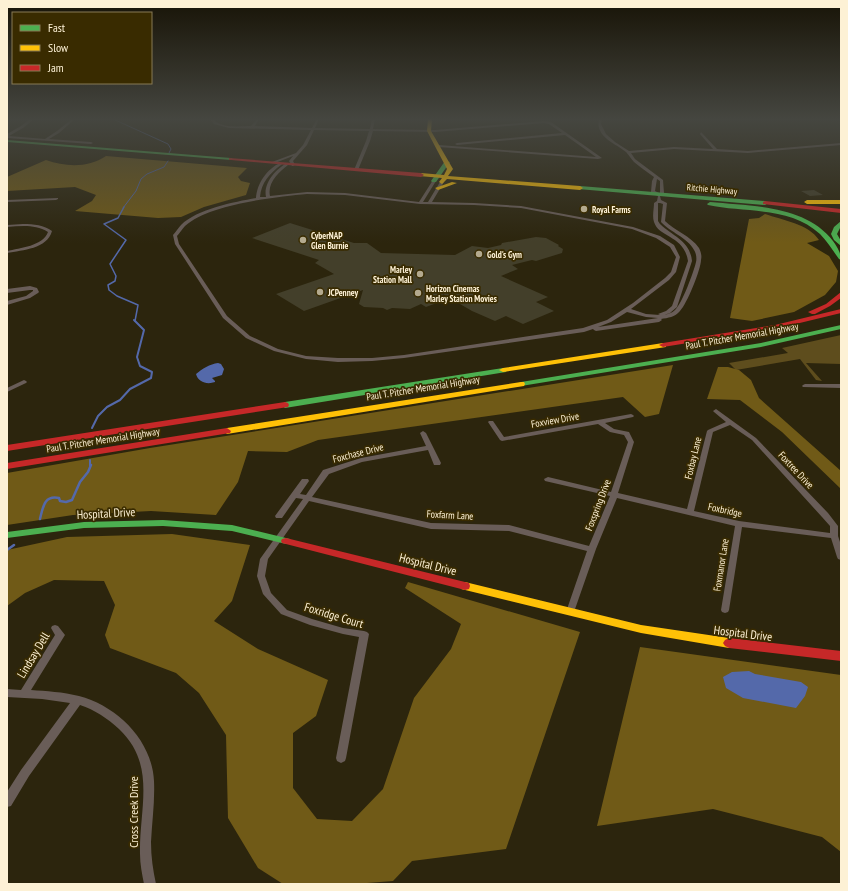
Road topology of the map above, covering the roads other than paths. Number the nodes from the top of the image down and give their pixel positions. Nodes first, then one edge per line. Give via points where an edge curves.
1 (220, 161) edge
2 (231, 161) edge
3 (287, 161) edge
4 (291, 161) edge
5 (360, 161) edge
6 (446, 161) edge
7 (635, 161) edge
8 (281, 165) junction
9 (356, 170) junction
10 (656, 177) junction
11 (439, 181) junction
12 (268, 197) junction
13 (659, 198) junction
14 (56, 199) dead end
15 (258, 199) junction
16 (7, 201) edge
17 (750, 202) junction
18 (841, 202) edge
19 (420, 203) junction
20 (429, 203) junction
21 (710, 204) junction
22 (812, 208) junction
23 (841, 211) edge
24 (841, 215) edge
25 (841, 224) edge
26 (7, 226) edge
27 (841, 244) edge
28 (7, 252) edge
29 (841, 258) edge
30 (7, 291) edge
31 (841, 294) edge
32 (7, 303) edge
33 (629, 308) junction
34 (841, 311) edge
35 (678, 312) junction
36 (841, 327) edge
37 (584, 330) junction
38 (686, 342) junction
39 (24, 382) dead end
40 (805, 386) dead end
41 (841, 386) edge
42 (7, 390) edge
43 (716, 411) dead end
44 (632, 416) dead end
45 (491, 422) dead end
46 (600, 422) junction
47 (731, 422) junction
48 (422, 433) dead end
49 (7, 448) edge
50 (430, 448) junction
51 (437, 463) dead end
52 (7, 466) edge
53 (548, 479) dead end
54 (304, 481) dead end
55 (295, 495) junction
56 (614, 495) junction
57 (307, 497) junction
58 (690, 513) junction
59 (279, 516) dead end
60 (739, 524) junction
61 (7, 535) edge
62 (834, 536) junction
63 (278, 539) junction
64 (592, 549) junction
65 (841, 557) edge
66 (725, 610) dead end
67 (570, 612) junction
68 (55, 628) dead end
69 (841, 656) edge
70 (7, 693) edge
71 (23, 694) junction
72 (78, 700) junction
73 (341, 758) dead end
74 (7, 802) edge
75 (150, 884) edge

1 - 8 main road, Ritchie Highway
2 - 8 main road, Ritchie Highway
3 - 8 street
4 - 8 street
5 - 9 street
6 - 11 main road
7 - 10 street
8 - 9 main road, Ritchie Highway
8 - 11 main road, Ritchie Highway
8 - 12 street via 267,192
8 - 15 street via 264,182
9 - 11 main road, Ritchie Highway
10 - 13 street via 653,192
10 - 13 street via 663,184
11 - 13 main road, Ritchie Highway
11 - 13 main road, Ritchie Highway
11 - 19 street
11 - 20 street
12 - 15 street
12 - 19 street via 333,193
13 - 17 main road, Ritchie Highway
13 - 21 main road, Ritchie Highway
13 - 22 main road
13 - 33 street via 656,203 656,221 666,233 683,244 689,252 690,261 671,310 659,314
13 - 35 street via 665,203 665,224 691,242 700,257 686,298
14 - 16 street
15 - 37 street via 229,205 190,220 175,236 177,244 225,317 242,333 264,345 316,358 377,360
17 - 18 main road
17 - 22 main road, Ritchie Highway
19 - 20 street
20 - 33 street via 521,207 622,225 658,237 675,248 678,261 670,276
21 - 24 main road, Ritchie Highway
21 - 29 main road via 772,213 804,222 820,231
22 - 23 main road, Ritchie Highway
25 - 27 main road via 836,226 833,236
26 - 28 street via 31,226 50,231 47,239 41,243
30 - 32 street via 30,288 36,292
31 - 38 main road via 828,305 803,316
33 - 35 street via 656,317 668,317
33 - 37 street via 609,321
34 - 38 main road, Paul T. Pitcher Memorial Highway via 775,327
35 - 37 street via 660,320
36 - 52 main road, Paul T. Pitcher Memorial Highway via 761,345
38 - 49 main road, Paul T. Pitcher Memorial Highway
39 - 42 street
40 - 41 street
43 - 47 street, Foxtree Drive
44 - 46 street, Foxview Drive
45 - 46 street, Foxview Drive via 502,439
46 - 56 street, Foxspring Drive via 612,431 628,433 631,442
47 - 58 street, Foxbay Lane via 710,431
47 - 62 street, Foxtree Drive via 754,440 825,515 834,526
48 - 50 street
50 - 51 street
50 - 57 street, Foxchase Drive via 361,460 326,472
53 - 56 street, Foxbridge
54 - 55 street
55 - 57 street, Foxfarm Lane
55 - 59 street
56 - 58 street, Foxbridge
56 - 64 street, Foxspring Drive
57 - 63 street, Foxchase Drive
57 - 64 street, Foxfarm Lane via 431,526 509,528
58 - 60 street, Foxbridge
60 - 62 street, Foxbridge
60 - 66 street, Foxmanor Lane
61 - 63 main road, Hospital Drive via 84,525 163,523 232,528
62 - 65 street, Foxtree Drive
63 - 67 main road, Hospital Drive
63 - 73 street, Foxridge Court via 264,559 261,576 267,594 284,612 310,622 364,634
64 - 67 street, Foxspring Drive
67 - 69 main road, Hospital Drive via 641,629 709,641
68 - 71 street, Lindsay Dell via 60,635
70 - 71 street, Cross Creek Drive
71 - 72 street, Cross Creek Drive
72 - 74 street
72 - 75 street, Cross Creek Drive via 114,718 135,739 141,751 149,779 146,864

